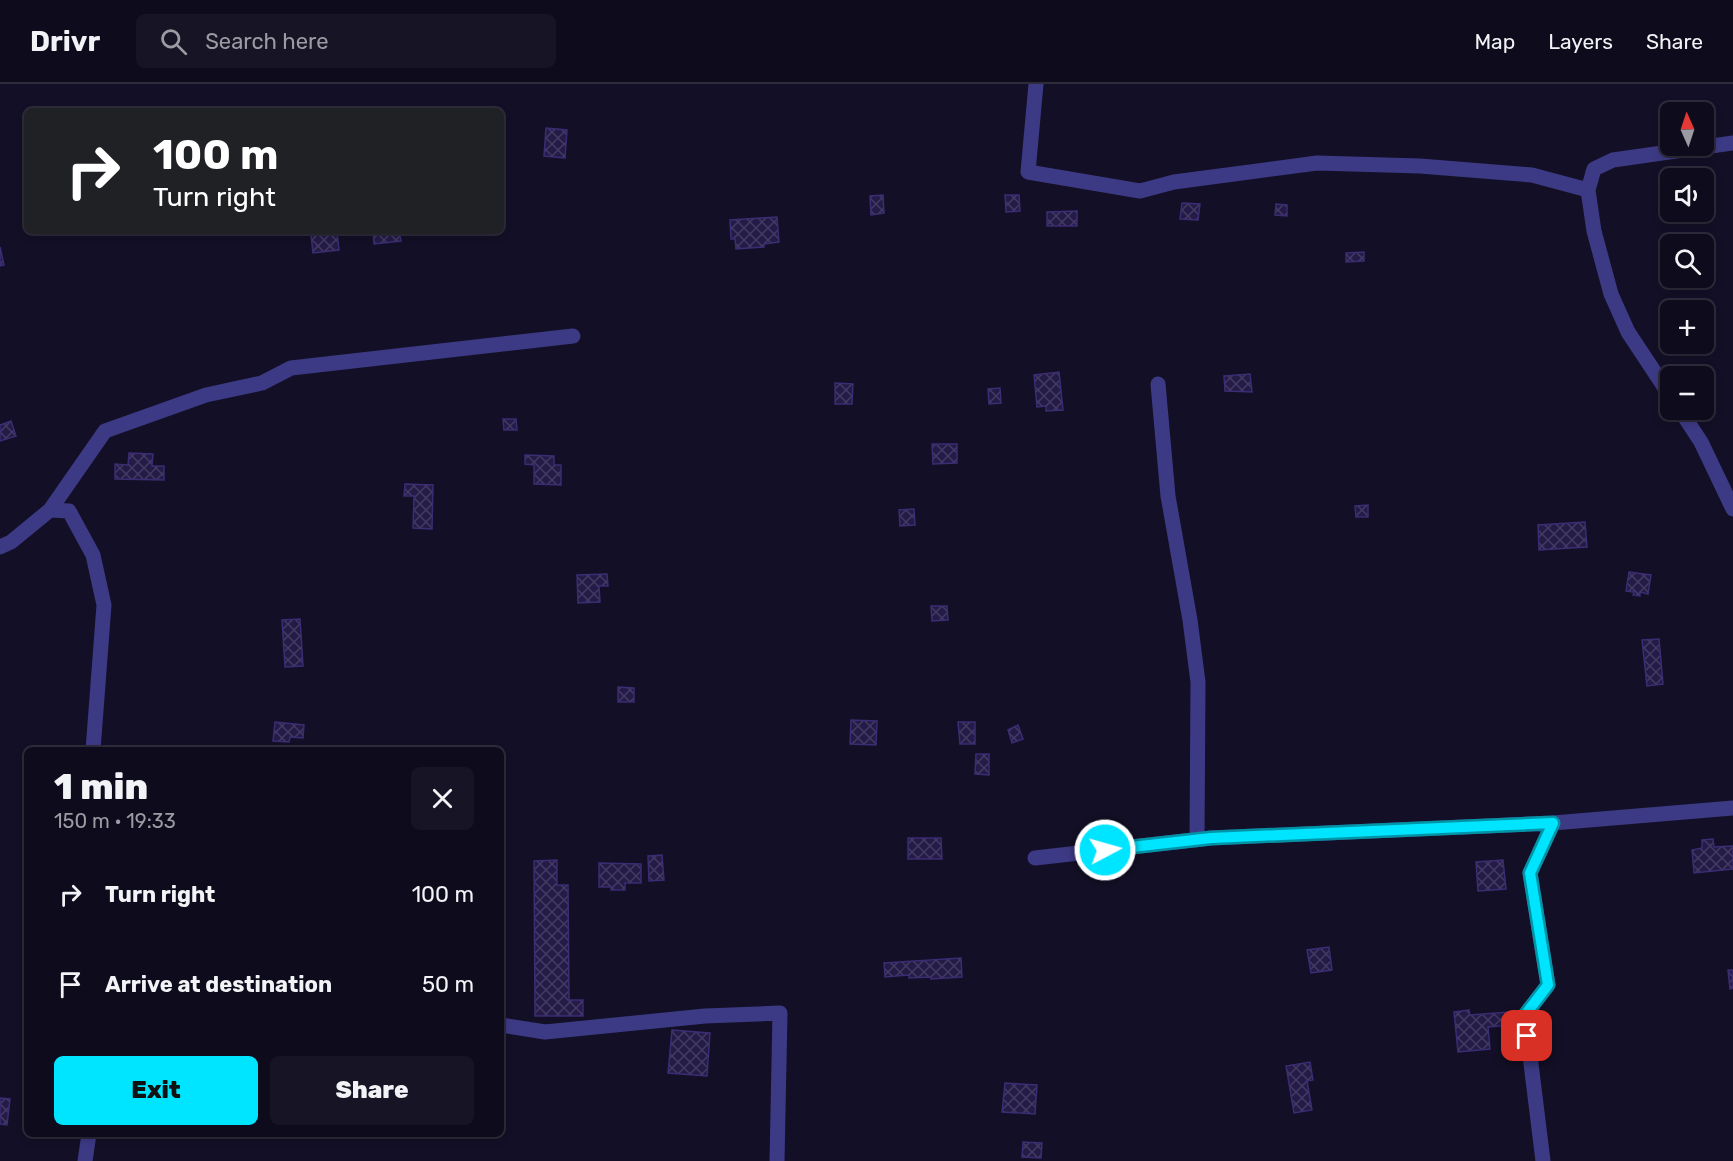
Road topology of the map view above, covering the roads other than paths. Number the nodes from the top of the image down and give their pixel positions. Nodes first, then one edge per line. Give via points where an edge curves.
1 (1036, 84) edge
2 (1733, 143) edge
3 (1588, 190) junction
4 (573, 336) dead end
5 (1660, 380) edge
6 (1158, 384) dead end
7 (1687, 420) edge
8 (1733, 509) edge
9 (50, 510) junction
10 (0, 546) edge
11 (93, 747) edge
12 (1733, 808) edge
13 (1553, 823) junction
14 (1197, 840) junction
15 (1035, 858) dead end
16 (504, 1025) edge
17 (89, 1137) edge
18 (85, 1161) edge
19 (777, 1161) edge
20 (1543, 1161) edge

1 - 3 street via 1028,172 1140,191 1174,182 1317,163 1420,166 1532,175
2 - 3 street via 1612,160 1593,169
3 - 5 street via 1611,294 1628,332
4 - 9 street via 291,368 262,383 206,395 105,431
6 - 14 street via 1168,496 1198,682
7 - 8 street
9 - 10 street via 11,542
9 - 11 street via 69,511 93,555 104,605
12 - 13 street
13 - 14 street
13 - 20 street via 1530,873 1548,985 1525,1015
14 - 15 street
16 - 19 street via 545,1032 705,1016 780,1013
17 - 18 street

